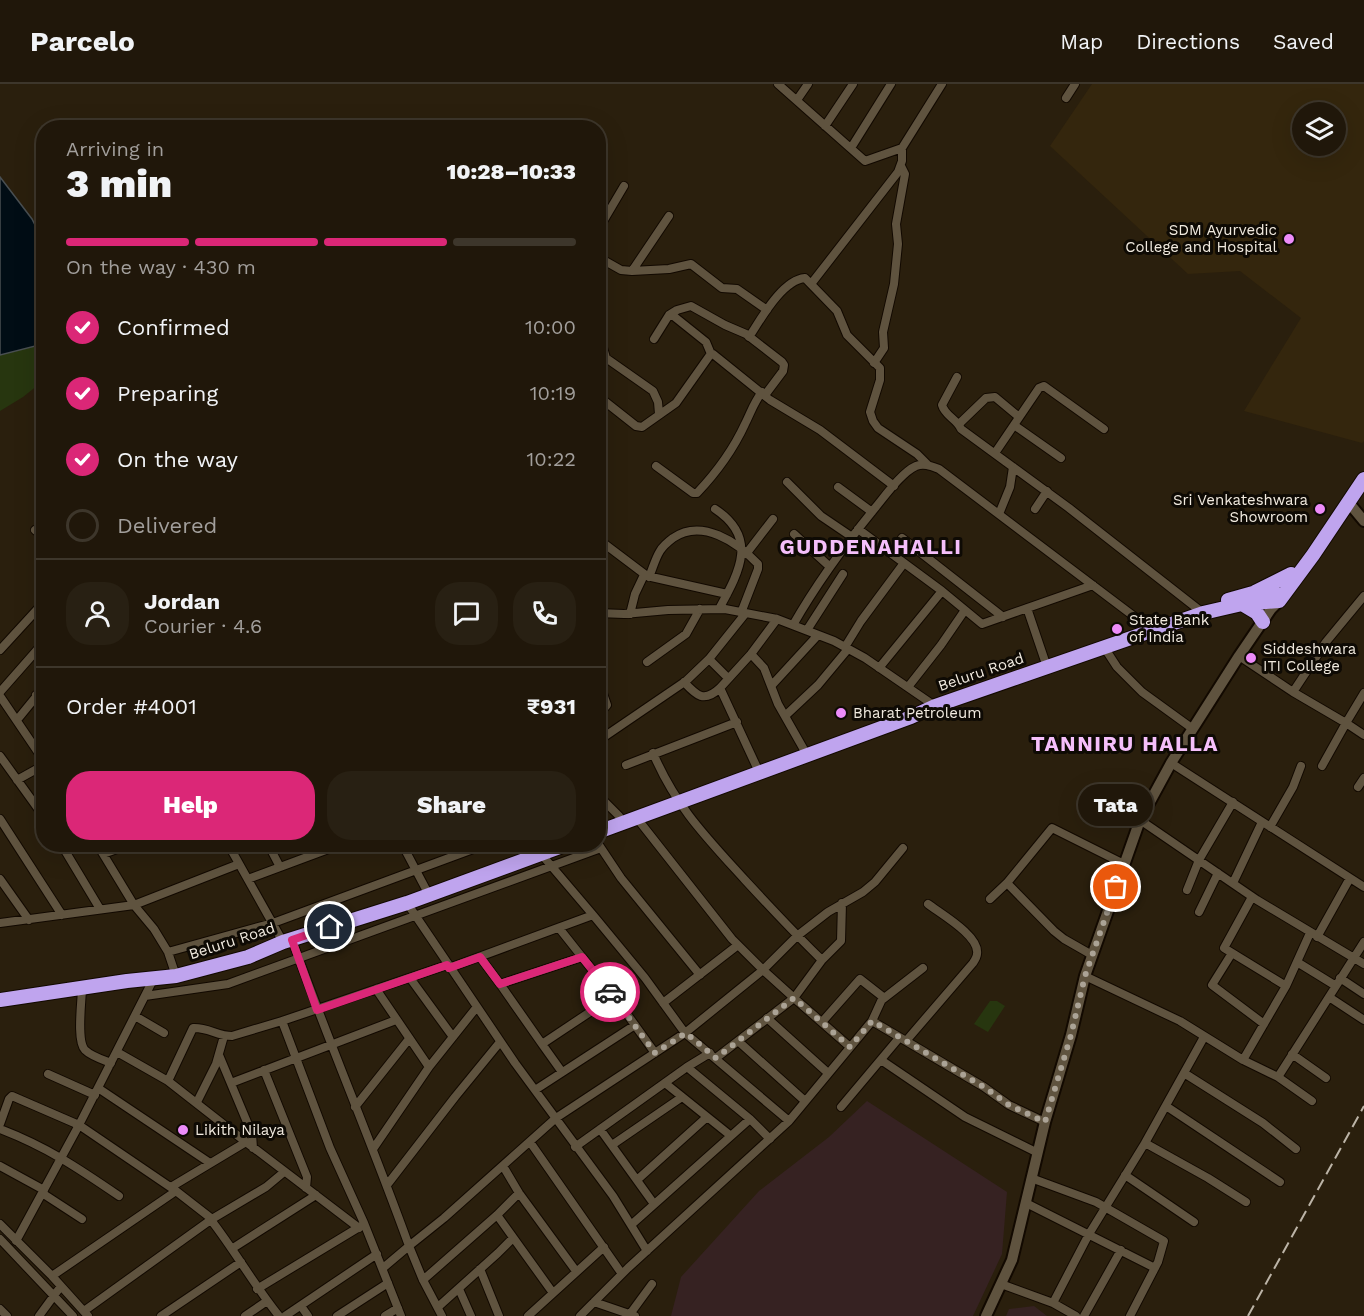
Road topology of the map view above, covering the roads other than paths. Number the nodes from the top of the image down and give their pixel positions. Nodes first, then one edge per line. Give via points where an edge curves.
1 (778, 84) edge
2 (808, 84) edge
3 (853, 84) edge
4 (891, 84) edge
5 (942, 84) edge
6 (1075, 84) edge
7 (1066, 98) dead end
8 (797, 100) junction
9 (825, 126) junction
10 (850, 148) junction
11 (902, 148) junction
12 (901, 166) junction
13 (624, 186) dead end
14 (606, 216) edge
15 (669, 216) dead end
16 (606, 262) edge
17 (632, 271) junction
18 (811, 284) junction
19 (767, 310) junction
20 (671, 314) junction
21 (749, 337) junction
22 (654, 339) dead end
23 (711, 354) junction
24 (606, 358) edge
25 (874, 363) junction
26 (957, 377) dead end
27 (764, 393) junction
28 (606, 402) edge
29 (659, 414) junction
30 (1019, 417) junction
31 (959, 424) junction
32 (1014, 425) junction
33 (1104, 429) dead end
34 (994, 453) junction
35 (1061, 458) dead end
36 (928, 465) junction
37 (656, 466) dead end
38 (1013, 467) junction
39 (1364, 469) edge
40 (1364, 479) edge
41 (787, 482) dead end
42 (894, 486) junction
43 (838, 487) dead end
44 (1047, 491) junction
45 (1349, 503) junction
46 (715, 509) dead end
47 (1035, 509) dead end
48 (872, 512) junction
49 (999, 514) junction
50 (773, 519) dead end
51 (1364, 521) edge
52 (858, 529) junction
53 (794, 534) dead end
54 (852, 537) junction
55 (902, 538) dead end
56 (606, 545) edge
57 (744, 552) junction
58 (904, 563) junction
59 (829, 566) junction
60 (843, 574) dead end
61 (1291, 574) junction
62 (647, 576) junction
63 (1093, 585) junction
64 (942, 591) junction
65 (1253, 593) junction
66 (727, 594) junction
67 (1364, 596) edge
68 (1276, 600) junction
69 (1242, 604) junction
70 (1027, 608) junction
71 (700, 609) junction
72 (719, 609) junction
73 (965, 610) junction
74 (36, 611) edge
75 (1205, 612) junction
76 (606, 613) edge
77 (743, 613) junction
78 (630, 614) junction
79 (1003, 617) junction
80 (777, 620) junction
81 (1263, 622) junction
82 (793, 625) junction
83 (807, 630) junction
84 (1152, 630) junction
85 (818, 634) junction
86 (1104, 647) junction
87 (847, 648) junction
88 (0, 650) edge
89 (36, 651) edge
90 (751, 654) junction
91 (1239, 656) junction
92 (709, 659) junction
93 (647, 662) dead end
94 (1047, 667) junction
95 (879, 668) junction
96 (728, 678) junction
97 (684, 682) junction
98 (772, 685) junction
99 (908, 687) junction
100 (720, 688) junction
101 (0, 692) edge
102 (1293, 692) junction
103 (1364, 693) edge
104 (36, 695) edge
105 (0, 696) edge
106 (935, 706) junction
107 (785, 716) junction
108 (16, 720) junction
109 (737, 722) junction
110 (1346, 723) junction
111 (1193, 729) junction
112 (1364, 735) edge
113 (606, 736) edge
114 (36, 751) edge
115 (653, 753) junction
116 (807, 754) junction
117 (0, 756) edge
118 (1171, 763) junction
119 (626, 765) dead end
120 (1301, 766) dead end
121 (1322, 766) dead end
122 (36, 768) edge
123 (759, 772) junction
124 (1364, 778) edge
125 (17, 780) junction
126 (1358, 787) dead end
127 (678, 802) junction
128 (1233, 802) junction
129 (606, 803) edge
130 (36, 807) edge
131 (636, 817) junction
132 (0, 819) edge
133 (1140, 820) junction
134 (1262, 822) junction
135 (622, 823) junction
136 (1270, 827) junction
137 (606, 829) edge
138 (903, 848) dead end
139 (66, 852) edge
140 (109, 852) edge
141 (232, 852) edge
142 (272, 852) edge
143 (320, 852) edge
144 (406, 852) edge
145 (466, 852) edge
146 (549, 852) edge
147 (585, 852) edge
148 (604, 852) edge
149 (103, 854) joint
150 (315, 854) joint
151 (542, 855) junction
152 (1198, 860) junction
153 (239, 864) junction
154 (1124, 864) junction
155 (551, 866) junction
156 (280, 867) junction
157 (416, 871) junction
158 (1218, 873) junction
159 (1350, 878) junction
160 (0, 879) edge
161 (248, 879) junction
162 (1007, 883) junction
163 (1233, 883) junction
164 (1364, 887) edge
165 (1187, 890) dead end
166 (429, 896) junction
167 (1252, 897) junction
168 (990, 899) dead end
169 (407, 903) junction
170 (842, 903) junction
171 (928, 904) dead end
172 (135, 905) junction
173 (100, 909) junction
174 (1199, 912) dead end
175 (62, 915) junction
176 (592, 915) junction
177 (415, 916) junction
178 (29, 920) junction
179 (0, 923) edge
180 (273, 923) junction
181 (559, 928) junction
182 (1314, 935) junction
183 (797, 936) junction
184 (288, 941) junction
185 (1364, 942) edge
186 (738, 945) junction
187 (168, 952) junction
188 (1232, 953) junction
189 (1092, 955) junction
190 (480, 957) junction
191 (582, 957) junction
192 (1353, 958) junction
193 (299, 959) junction
194 (822, 960) junction
195 (1297, 962) junction
196 (1364, 964) edge
197 (448, 966) junction
198 (923, 968) dead end
199 (763, 970) junction
200 (700, 975) junction
201 (176, 976) junction
202 (1085, 976) junction
203 (154, 978) junction
204 (410, 978) junction
205 (1338, 982) junction
206 (500, 984) junction
207 (1286, 986) junction
208 (82, 988) junction
209 (376, 989) junction
210 (1364, 994) edge
211 (145, 996) junction
212 (614, 996) junction
213 (1329, 996) junction
214 (794, 998) junction
215 (883, 999) junction
216 (0, 1000) edge
217 (663, 1003) junction
218 (476, 1008) junction
219 (317, 1010) junction
220 (135, 1016) junction
221 (767, 1018) junction
222 (396, 1020) junction
223 (1364, 1020) edge
224 (282, 1021) junction
225 (872, 1021) junction
226 (822, 1022) junction
227 (1264, 1024) junction
228 (635, 1025) junction
229 (164, 1033) dead end
230 (686, 1033) junction
231 (224, 1036) junction
232 (453, 1037) junction
233 (1204, 1037) junction
234 (409, 1039) junction
235 (902, 1040) junction
236 (738, 1041) junction
237 (500, 1042) junction
238 (542, 1044) junction
239 (330, 1045) junction
240 (850, 1047) junction
241 (117, 1052) junction
242 (655, 1053) junction
243 (1292, 1054) junction
244 (219, 1055) junction
245 (713, 1055) junction
246 (296, 1059) junction
247 (881, 1060) junction
248 (1243, 1060) junction
249 (111, 1063) junction
250 (429, 1067) junction
251 (687, 1067) junction
252 (264, 1070) junction
253 (562, 1072) junction
254 (828, 1073) junction
255 (1184, 1073) junction
256 (48, 1074) dead end
257 (1278, 1077) junction
258 (1326, 1078) dead end
259 (168, 1081) junction
260 (231, 1083) junction
261 (665, 1083) junction
262 (535, 1090) junction
263 (96, 1091) junction
264 (682, 1097) junction
265 (806, 1101) junction
266 (1312, 1101) dead end
267 (197, 1102) junction
268 (1166, 1106) junction
269 (355, 1107) junction
270 (841, 1107) dead end
271 (707, 1117) junction
272 (556, 1118) junction
273 (750, 1119) junction
274 (789, 1121) junction
275 (1045, 1122) junction
276 (0, 1124) edge
277 (79, 1125) junction
278 (0, 1129) edge
279 (600, 1129) junction
280 (731, 1136) junction
281 (770, 1139) junction
282 (246, 1142) junction
283 (530, 1142) junction
284 (1145, 1143) junction
285 (612, 1145) junction
286 (575, 1147) junction
287 (253, 1148) junction
288 (372, 1149) junction
289 (1296, 1149) dead end
290 (1038, 1152) junction
291 (62, 1157) junction
292 (210, 1163) junction
293 (0, 1166) edge
294 (503, 1166) junction
295 (284, 1172) junction
296 (1125, 1175) junction
297 (1031, 1178) junction
298 (637, 1180) junction
299 (1280, 1182) dead end
300 (387, 1185) junction
301 (306, 1188) junction
302 (173, 1189) junction
303 (43, 1191) junction
304 (519, 1193) junction
305 (316, 1195) junction
306 (119, 1196) dead end
307 (1246, 1202) dead end
308 (1026, 1203) junction
309 (654, 1204) junction
310 (1104, 1207) junction
311 (497, 1215) junction
312 (82, 1219) dead end
313 (212, 1220) junction
314 (1194, 1222) dead end
315 (0, 1224) edge
316 (631, 1225) junction
317 (361, 1226) junction
318 (1089, 1234) junction
319 (513, 1238) junction
320 (0, 1239) edge
321 (16, 1241) junction
322 (410, 1246) junction
323 (604, 1247) junction
324 (233, 1248) junction
325 (1121, 1250) junction
326 (647, 1251) junction
327 (377, 1254) junction
328 (241, 1262) junction
329 (382, 1268) junction
330 (1155, 1268) junction
331 (480, 1269) junction
332 (576, 1271) junction
333 (622, 1274) junction
334 (52, 1276) junction
335 (423, 1280) junction
336 (388, 1283) junction
337 (652, 1284) dead end
338 (1000, 1284) junction
339 (61, 1286) junction
340 (459, 1288) junction
341 (258, 1289) junction
342 (553, 1293) junction
343 (55, 1296) junction
344 (267, 1301) junction
345 (594, 1302) junction
346 (1053, 1303) junction
347 (301, 1306) junction
348 (438, 1307) junction
349 (398, 1308) junction
350 (0, 1309) edge
351 (86, 1314) edge
352 (341, 1315) edge
353 (632, 1315) edge
354 (7, 1316) edge
355 (39, 1316) edge
356 (73, 1316) edge
357 (161, 1316) edge
358 (245, 1316) edge
359 (279, 1316) edge
360 (285, 1316) edge
361 (308, 1316) edge
362 (385, 1316) edge
363 (402, 1316) edge
364 (442, 1316) edge
365 (471, 1316) edge
366 (499, 1316) edge
367 (528, 1316) edge
368 (580, 1316) edge
369 (986, 1316) edge
370 (1076, 1316) edge
371 (1084, 1316) edge
372 (1130, 1316) edge

1 - 8 street
2 - 8 street
3 - 9 street
4 - 10 street
5 - 11 street
6 - 7 street
8 - 9 street
9 - 10 street
10 - 11 street via 865,161
11 - 12 street
12 - 18 street
12 - 25 street via 905,174 897,215 894,284 884,348
13 - 14 street
15 - 17 street
16 - 17 street
17 - 19 street via 691,264 722,288 737,289
18 - 19 street via 805,278 796,280
18 - 25 street via 837,311 847,335
19 - 21 street
20 - 21 street via 692,306
20 - 22 street
20 - 23 street via 706,342
21 - 27 street via 784,365
23 - 27 street
23 - 29 street via 676,402
24 - 29 street via 652,391
25 - 36 street via 881,373 870,412 873,421
26 - 31 street via 942,405
27 - 37 street via 752,405 730,452 697,493
27 - 42 street
28 - 29 street via 639,428
30 - 31 street via 992,396
30 - 32 street
30 - 33 street via 1044,386
31 - 34 street
32 - 34 street
32 - 35 street
34 - 38 street
36 - 42 street via 914,467
36 - 49 street
38 - 44 street
38 - 49 street
39 - 61 highway
40 - 45 highway
41 - 54 street via 820,516
42 - 48 street
43 - 48 street
44 - 47 street
44 - 75 street
45 - 51 street
45 - 68 highway
46 - 57 street via 730,521
48 - 52 street
49 - 63 street
50 - 57 street
52 - 54 street
52 - 58 street
53 - 59 street
54 - 59 street
55 - 79 street
56 - 62 street
57 - 62 street via 704,530 681,533 660,549
57 - 66 street
57 - 77 street via 759,566
58 - 64 street
58 - 87 street via 861,621
59 - 82 street
60 - 83 street
61 - 65 highway
61 - 68 highway
62 - 66 street
62 - 78 street via 635,594
63 - 70 street
63 - 84 street
64 - 73 street
64 - 95 street
65 - 68 highway, Beluru Road
65 - 75 highway, Beluru Road
66 - 72 street
67 - 102 street via 1326,642
68 - 69 highway, Beluru Road
68 - 81 street
69 - 75 highway, Beluru Road
69 - 81 highway
70 - 79 street
70 - 94 street
71 - 72 street
71 - 78 street
71 - 93 street via 686,634
72 - 77 street
73 - 79 street via 982,624
73 - 99 street
74 - 88 street
75 - 84 highway, Beluru Road
76 - 78 street
77 - 80 street
77 - 92 street
80 - 82 street
80 - 90 street
81 - 91 street
82 - 83 street
83 - 85 street
84 - 86 highway, Beluru Road
85 - 87 street
85 - 98 street
86 - 94 highway, Beluru Road
86 - 111 street via 1117,668 1142,692
87 - 95 street
87 - 107 street via 818,685
89 - 101 street
90 - 96 street
90 - 98 street
91 - 102 street
91 - 111 street
92 - 96 street
92 - 97 street
94 - 106 highway, Beluru Road
95 - 99 street
96 - 100 street
97 - 100 street via 704,697
97 - 113 street
98 - 107 street
99 - 106 street
100 - 109 street
102 - 110 street
103 - 110 street
104 - 108 street
105 - 108 street
106 - 116 highway, Beluru Road
107 - 116 street
108 - 114 street
109 - 115 street
109 - 123 street
110 - 112 street
110 - 121 street
111 - 118 street
115 - 119 street
115 - 127 street
116 - 123 highway, Beluru Road
117 - 125 street
118 - 128 street
118 - 133 street
120 - 136 street
122 - 125 street
123 - 127 highway, Beluru Road
124 - 126 street
125 - 130 street
127 - 131 highway, Beluru Road
127 - 183 street
128 - 134 street
128 - 152 street
129 - 135 street
131 - 135 highway, Beluru Road
131 - 186 street
132 - 175 street
133 - 152 street
133 - 154 street
134 - 136 street
134 - 163 street
135 - 137 highway, Beluru Road
136 - 159 street
138 - 170 street via 875,882
139 - 173 street
140 - 149 street
141 - 153 street
142 - 156 street
143 - 150 street
144 - 157 street
145 - 157 street
146 - 151 highway, Beluru Road
147 - 155 street
148 - 200 street
149 - 172 street
150 - 156 street
151 - 155 street
151 - 166 highway, Beluru Road
152 - 158 street
152 - 165 street
153 - 161 street
153 - 172 street
154 - 162 street via 1052,828
154 - 189 street
155 - 176 street
155 - 177 street
156 - 161 street
157 - 166 street
157 - 180 street
158 - 163 street
158 - 174 street
159 - 164 street
159 - 182 street
160 - 178 street
161 - 180 street
162 - 168 street
162 - 189 street via 1054,931
163 - 167 street
166 - 169 highway, Beluru Road
167 - 182 street
167 - 188 street via 1224,948
169 - 177 street
169 - 184 highway, Beluru Road
170 - 183 street
170 - 194 street via 841,941
171 - 235 street via 971,937 977,954 974,963
172 - 173 street
172 - 187 street
173 - 175 street
175 - 178 street
176 - 181 street
176 - 217 street
177 - 193 street
177 - 197 street
178 - 179 street
180 - 184 street
180 - 187 street
181 - 190 street
181 - 191 street
182 - 192 street
182 - 195 street
183 - 194 street
183 - 199 street
184 - 193 street
184 - 201 highway, Beluru Road via 248,957
185 - 192 street
186 - 199 street
186 - 200 street
187 - 201 street
188 - 207 street
188 - 227 street via 1212,985
189 - 202 street
190 - 197 street
190 - 206 street
191 - 206 street
191 - 212 street
192 - 196 street
192 - 205 street
193 - 211 street via 228,984
193 - 219 street
194 - 214 street
195 - 205 street
195 - 207 street
197 - 204 street
197 - 218 street
198 - 215 street
199 - 214 street
199 - 230 street
200 - 217 street
201 - 203 highway, Beluru Road
202 - 233 street via 1180,1021
202 - 275 street
203 - 208 highway, Beluru Road
203 - 211 street
204 - 209 street
204 - 232 street
205 - 210 street
205 - 213 street
206 - 238 street
207 - 227 street
208 - 216 highway, Beluru Road
208 - 249 street via 82,1046
209 - 219 street
209 - 222 street
211 - 220 street
212 - 228 street
212 - 238 street
213 - 223 street
213 - 243 street
214 - 221 street
214 - 226 street
215 - 225 street
215 - 226 street via 860,979
217 - 230 street
218 - 232 street
218 - 237 street
219 - 224 street
219 - 239 street
220 - 229 street
220 - 241 street
221 - 236 street
221 - 254 street
222 - 234 street
222 - 239 street
224 - 231 street
224 - 246 street
225 - 235 street
225 - 240 street
226 - 240 street
227 - 248 street
228 - 242 street
228 - 253 street
230 - 242 street
230 - 245 street
231 - 244 street
231 - 259 street via 193,1028
232 - 250 street
233 - 248 street
233 - 255 street
234 - 250 street
234 - 269 street
235 - 247 street
235 - 275 street via 1009,1105
236 - 245 street
236 - 265 street
237 - 262 street
237 - 300 street
238 - 253 street
239 - 246 street
239 - 269 street
240 - 254 street
241 - 249 street
241 - 259 street
242 - 272 street
243 - 257 street
243 - 258 street
244 - 260 street
244 - 267 street
245 - 251 street
245 - 274 street
246 - 252 street
246 - 317 street
247 - 270 street
247 - 290 street via 965,1117
248 - 257 street
249 - 263 street
250 - 288 street
251 - 261 street
251 - 273 street
252 - 260 street
252 - 301 street via 307,1177
253 - 262 street
254 - 265 street
255 - 268 street
255 - 289 street
256 - 263 street
257 - 266 street
259 - 267 street
260 - 287 street via 252,1134
261 - 264 street
261 - 279 street
262 - 272 street
263 - 277 street
263 - 292 street
264 - 271 street
264 - 285 street
265 - 274 street
267 - 282 street
268 - 284 street
268 - 299 street
269 - 288 street
271 - 280 street
271 - 298 street
272 - 283 street
272 - 286 street
273 - 280 street
273 - 281 street
274 - 281 street
275 - 290 street
276 - 277 street via 9,1099 14,1096
277 - 291 street
277 - 302 street
278 - 291 street
279 - 285 street
279 - 286 street
280 - 309 street
281 - 326 street
282 - 287 street
282 - 292 street
283 - 294 street
283 - 323 street
284 - 296 street
284 - 307 street
285 - 298 street
286 - 316 street
287 - 295 street
288 - 300 street
290 - 297 street
291 - 303 street
291 - 306 street
292 - 302 street
293 - 303 street
294 - 304 street
294 - 322 street
295 - 301 street
295 - 313 street
296 - 310 street
296 - 314 street
297 - 308 street
297 - 310 street
298 - 309 street
300 - 322 street
301 - 305 street
302 - 313 street
302 - 334 street
303 - 312 street
303 - 321 street
304 - 311 street
304 - 332 street
305 - 317 street
305 - 324 street
308 - 318 street
308 - 338 street via 1012,1260
309 - 316 street
310 - 318 street
310 - 330 street via 1164,1241
311 - 319 street
311 - 335 street
313 - 324 street
313 - 351 street
315 - 321 street
316 - 326 street
317 - 327 street
317 - 341 street
318 - 325 street
318 - 346 street
319 - 331 street
319 - 342 street
320 - 343 street
321 - 334 street
322 - 329 street
322 - 335 street
323 - 332 street
323 - 333 street
324 - 328 street
325 - 330 street
325 - 371 street
326 - 333 street
327 - 329 street
327 - 347 street
328 - 341 street
328 - 357 street
329 - 336 street
330 - 372 street
331 - 340 street
331 - 366 street
332 - 342 street
333 - 345 street
334 - 339 street
335 - 348 street
336 - 349 street
336 - 352 street
337 - 353 street
338 - 346 street
338 - 369 street
339 - 343 street
339 - 351 street
340 - 348 street
340 - 365 street
341 - 344 street
342 - 367 street
343 - 355 street
343 - 356 street
344 - 358 street
344 - 359 street
345 - 353 street
345 - 368 street
346 - 370 street
347 - 360 street
347 - 361 street
348 - 364 street
349 - 362 street
349 - 363 street
350 - 354 street

